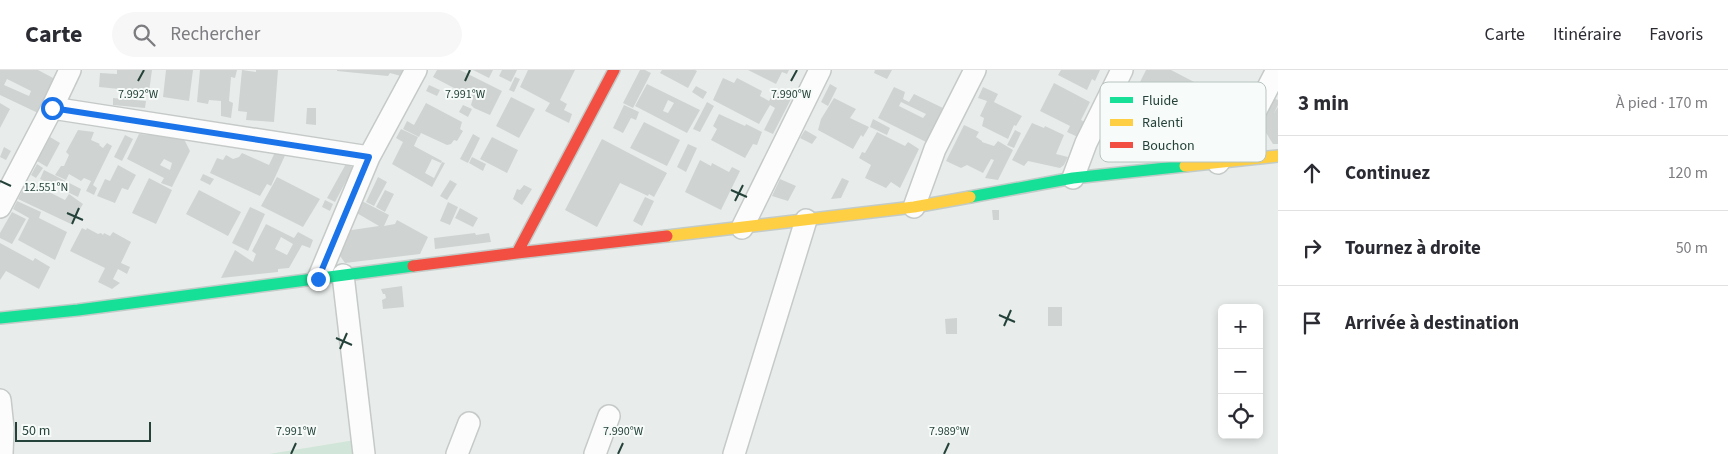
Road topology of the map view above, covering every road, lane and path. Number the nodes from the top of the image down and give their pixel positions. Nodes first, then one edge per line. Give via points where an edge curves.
1 (70, 70) edge
2 (416, 70) edge
3 (614, 70) edge
4 (820, 70) edge
5 (975, 70) edge
6 (1122, 70) edge
7 (1277, 70) edge
8 (1116, 82) edge
9 (1266, 91) edge
10 (52, 108) junction
11 (1100, 115) edge
12 (369, 157) junction
13 (1227, 162) edge
14 (1218, 163) joint
15 (1073, 178) junction
16 (0, 207) edge
17 (914, 207) junction
18 (806, 220) junction
19 (742, 228) junction
20 (517, 253) junction
21 (343, 276) junction
22 (318, 279) junction
23 (0, 318) edge
24 (0, 400) edge
25 (609, 416) dead end
26 (469, 423) dead end
27 (2, 454) edge
28 (364, 454) edge
29 (457, 454) edge
30 (595, 454) edge
31 (734, 454) edge

1 - 10 street
2 - 12 street
3 - 20 street
4 - 19 street
5 - 17 street via 935,149
6 - 8 street
7 - 9 street
10 - 12 street
10 - 16 street
11 - 15 street
12 - 22 street
13 - 14 street
14 - 15 street
15 - 17 street
17 - 18 street
18 - 19 street
18 - 31 street
19 - 20 street
20 - 21 street
21 - 22 street
21 - 28 street
22 - 23 street
24 - 27 street
25 - 30 street
26 - 29 street

